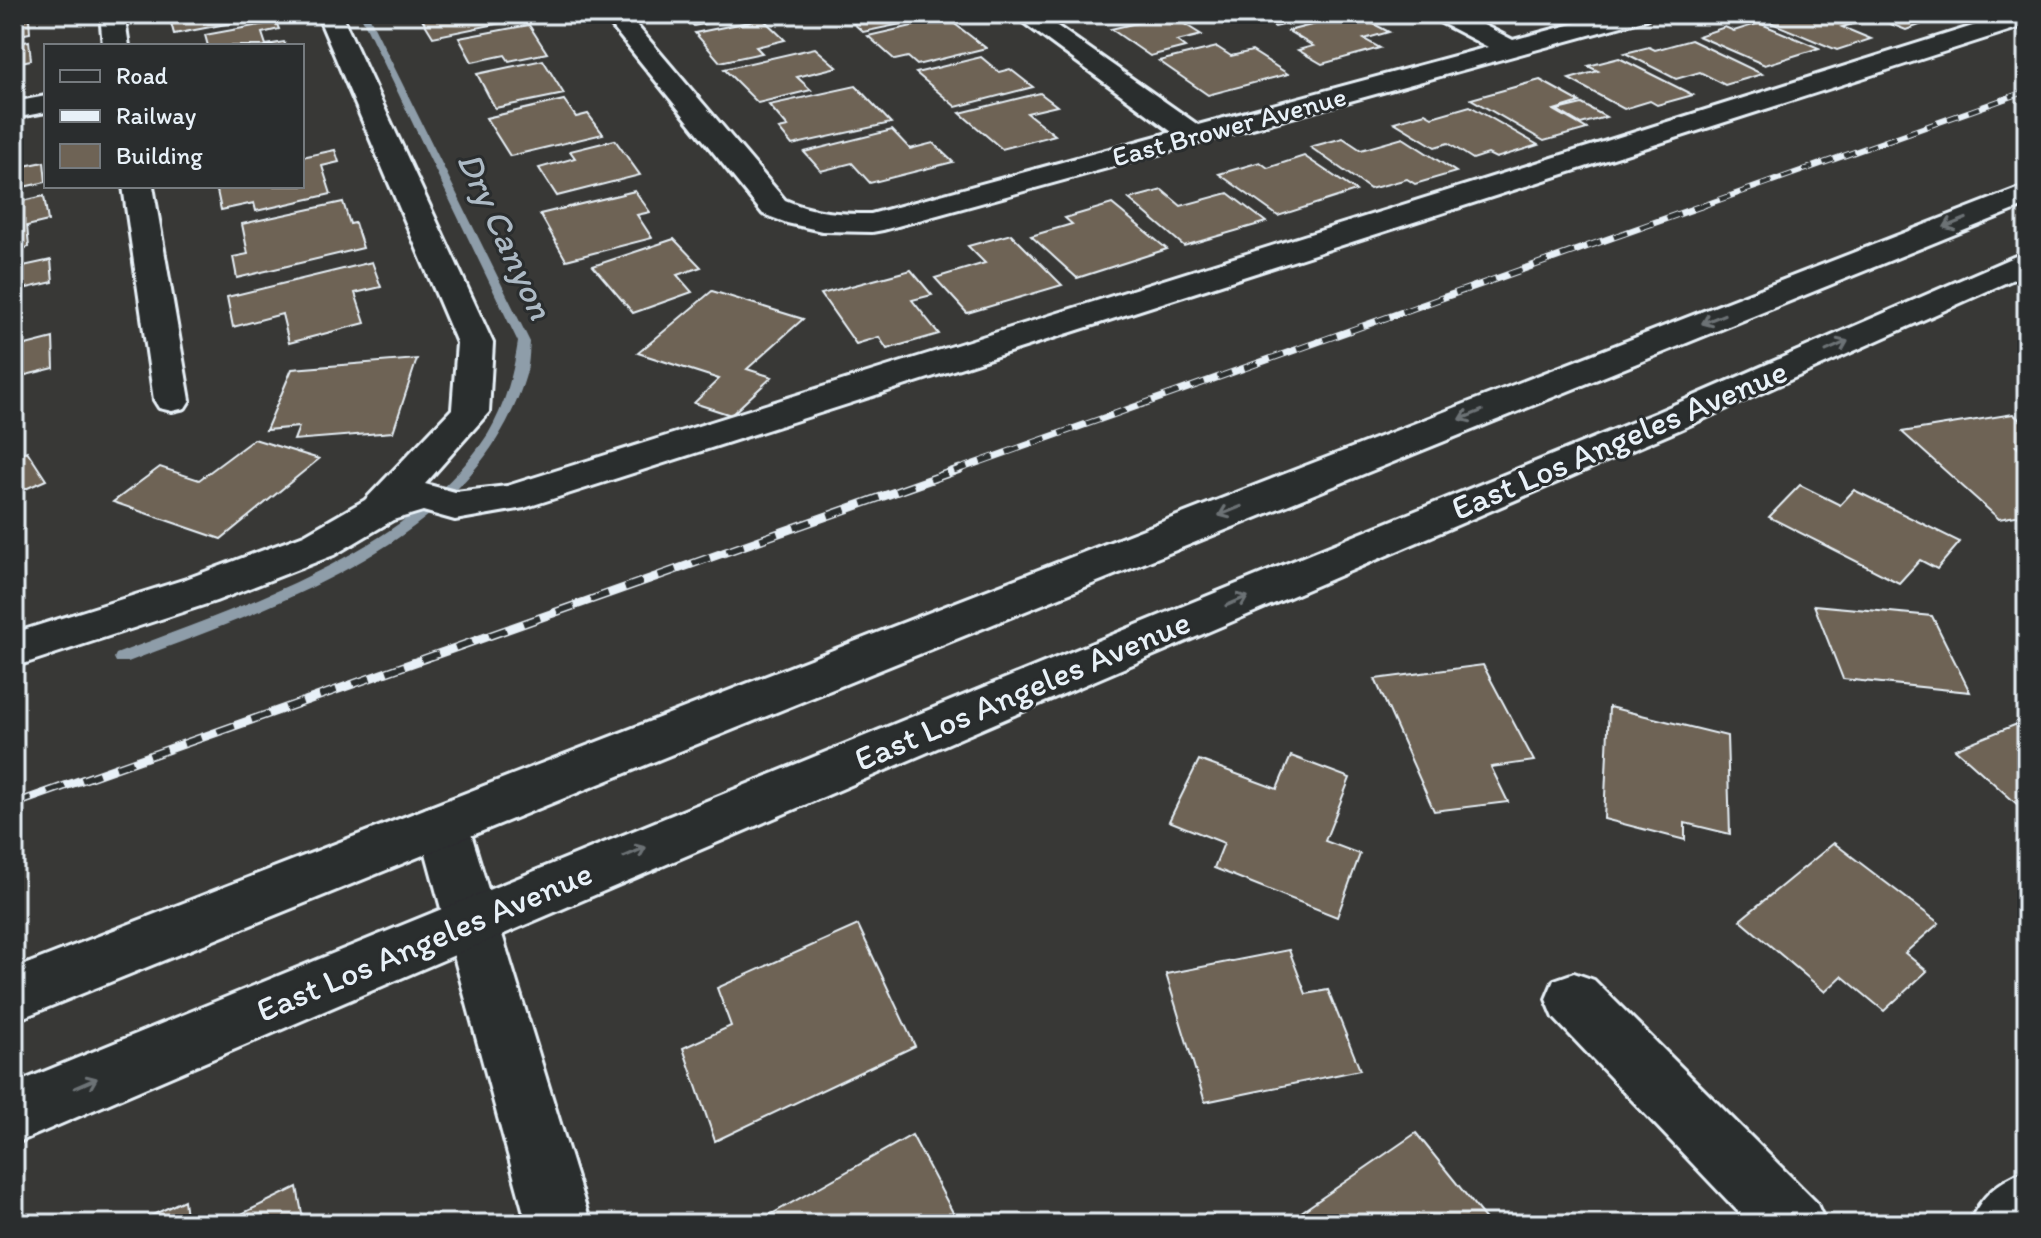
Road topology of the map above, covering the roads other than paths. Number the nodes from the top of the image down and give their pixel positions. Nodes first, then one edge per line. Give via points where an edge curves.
1 (112, 14) edge
2 (329, 14) edge
3 (614, 14) edge
4 (1024, 14) edge
5 (1443, 14) edge
6 (1638, 14) edge
7 (2027, 17) edge
8 (116, 44) edge
9 (1511, 49) junction
10 (44, 104) edge
11 (14, 110) edge
12 (1195, 136) junction
13 (138, 188) edge
14 (2027, 194) edge
15 (2027, 261) edge
16 (172, 400) dead end
17 (379, 510) junction
18 (14, 650) edge
19 (443, 824) junction
20 (471, 920) junction
21 (14, 995) edge
22 (1574, 999) dead end
23 (14, 1114) edge
24 (2027, 1201) edge
25 (559, 1224) edge
26 (1794, 1224) edge
27 (2001, 1224) edge

1 - 8 main road
2 - 17 main road via 475,343 470,412
3 - 12 main road, East Brower Avenue via 774,207 818,223 872,223
4 - 12 main road
5 - 9 main road
6 - 9 main road, East Brower Avenue
7 - 17 main road via 510,499 455,506 422,497
9 - 12 main road, East Brower Avenue
10 - 11 main road
13 - 16 main road
14 -> 19 main road
20 -> 15 main road, East Los Angeles Avenue via 1668,421
17 - 18 main road via 319,545 201,590
19 - 20 main road
19 - 21 main road
23 -> 20 main road, East Los Angeles Avenue
20 - 25 main road
22 - 26 main road
24 - 27 main road

